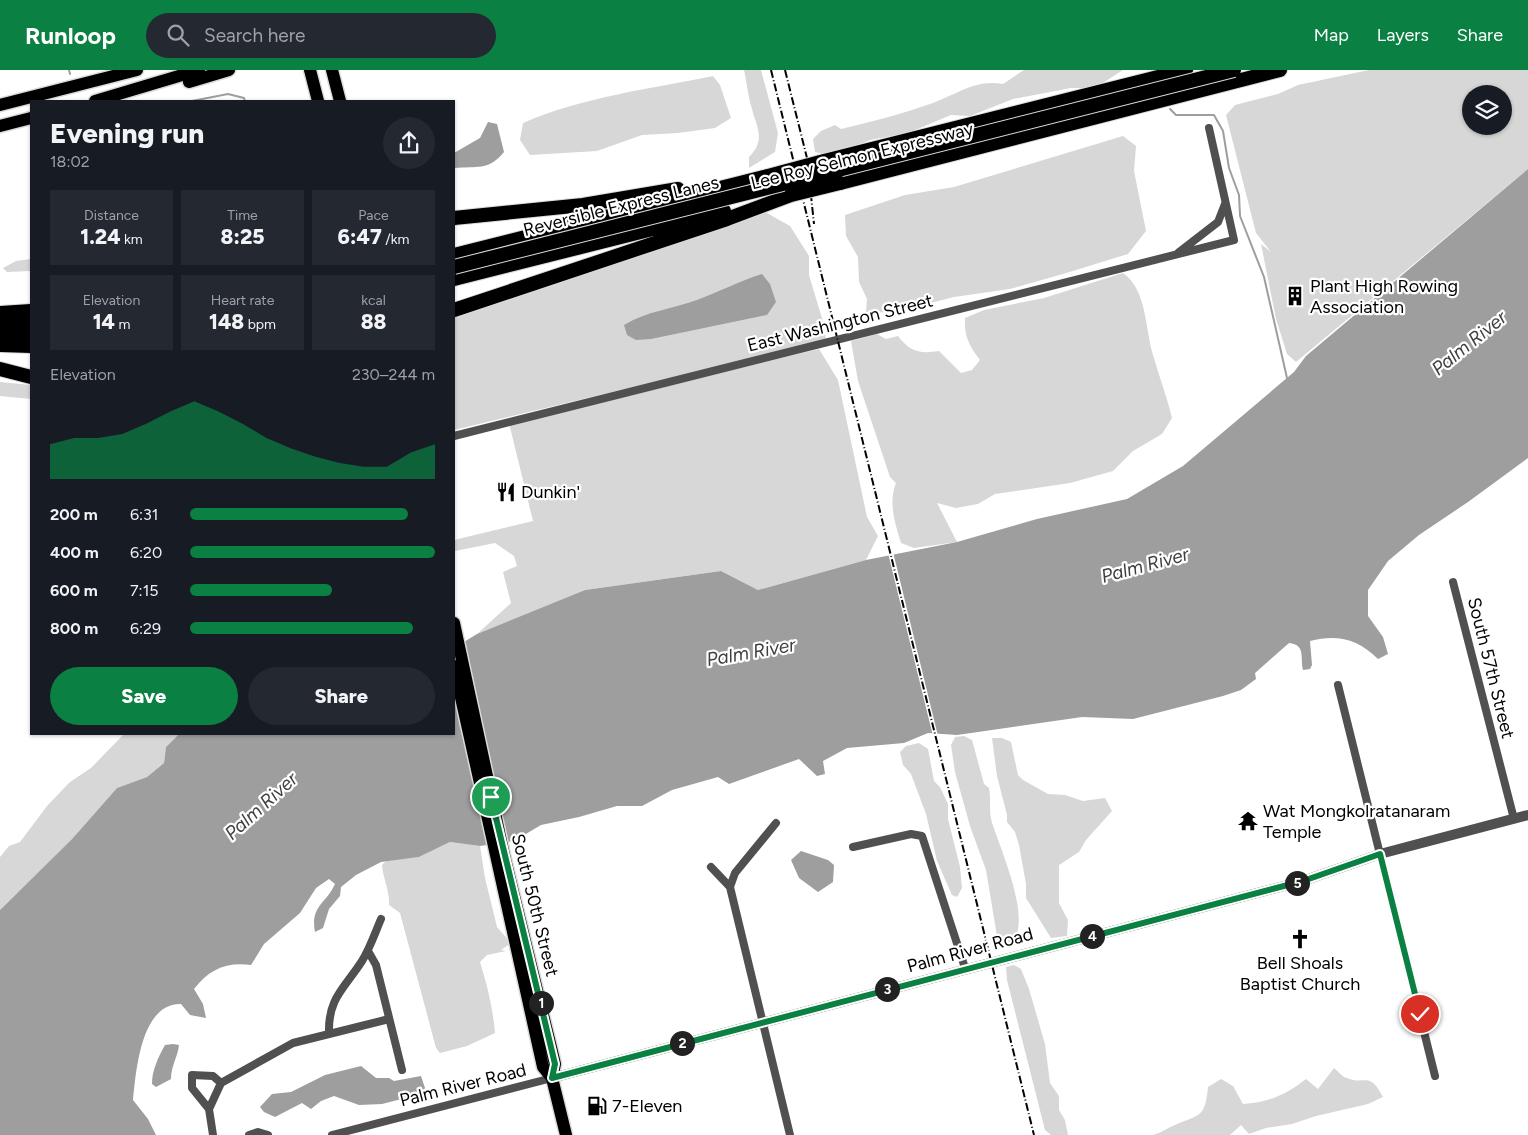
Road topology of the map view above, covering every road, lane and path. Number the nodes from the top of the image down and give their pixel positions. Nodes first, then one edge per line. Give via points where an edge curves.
1 (137, 70) edge
2 (199, 70) edge
3 (229, 70) edge
4 (302, 70) edge
5 (310, 70) edge
6 (1186, 70) edge
7 (1234, 70) edge
8 (1280, 70) edge
9 (333, 72) edge
10 (89, 82) junction
11 (314, 86) junction
12 (136, 90) junction
13 (94, 100) edge
14 (98, 100) edge
15 (318, 100) edge
16 (340, 100) edge
17 (0, 105) edge
18 (30, 118) edge
19 (0, 126) edge
20 (1209, 128) dead end
21 (733, 183) junction
22 (774, 200) junction
23 (1226, 204) junction
24 (455, 218) edge
25 (455, 255) edge
26 (1175, 255) junction
27 (455, 267) edge
28 (455, 279) edge
29 (455, 310) edge
30 (30, 311) edge
31 (0, 313) edge
32 (0, 322) edge
33 (30, 322) edge
34 (0, 334) edge
35 (30, 335) edge
36 (0, 345) edge
37 (30, 346) edge
38 (0, 369) edge
39 (30, 377) edge
40 (455, 436) edge
41 (1453, 582) dead end
42 (455, 628) edge
43 (455, 670) edge
44 (1338, 685) dead end
45 (1528, 815) edge
46 (1514, 819) junction
47 (776, 823) dead end
48 (853, 847) dead end
49 (1380, 854) junction
50 (499, 855) junction
51 (712, 867) dead end
52 (730, 887) junction
53 (381, 919) dead end
54 (368, 951) junction
55 (965, 968) junction
56 (389, 1019) junction
57 (762, 1022) junction
58 (328, 1034) junction
59 (402, 1070) dead end
60 (1435, 1076) dead end
61 (552, 1078) junction
62 (221, 1083) junction
63 (209, 1109) junction
64 (214, 1135) edge
65 (249, 1135) edge
66 (268, 1135) edge
67 (332, 1135) edge
68 (566, 1135) edge
69 (790, 1135) edge

1 - 10 main road
2 - 12 main road
3 - 12 main road via 152,92
4 - 11 main road
5 - 11 main road
6 - 21 highway, Lee Roy Selmon Expressway, bridge
7 - 27 highway, Reversible Express Lanes, bridge
8 - 22 highway, Lee Roy Selmon Expressway, bridge
9 - 16 main road
10 - 13 main road
10 - 17 main road
11 - 15 main road
12 - 14 main road
18 - 19 main road
20 - 23 street
21 - 24 highway via 708,184 583,205
21 - 25 highway, Lee Roy Selmon Expressway
22 - 28 highway, Lee Roy Selmon Expressway
22 - 29 highway
23 - 26 street via 1218,222
23 - 26 street, East Washington Street via 1234,240
26 - 40 street, East Washington Street
30 - 31 highway
32 - 33 highway
34 - 35 highway
36 - 37 highway
38 - 39 highway
41 - 46 street, South 57th Street
42 - 50 main road, South 50th Street
43 - 50 main road, South 50th Street
44 - 49 street
45 - 46 street, Palm River Road
46 - 49 street, Palm River Road
47 - 52 street via 735,873
48 - 55 street via 911,834 922,836
49 - 55 street, Palm River Road via 1303,881
49 - 60 street
50 - 61 main road, South 50th Street via 555,1064
51 - 52 street
52 - 57 street
53 - 54 street
54 - 56 street via 376,965
54 - 58 street via 332,1003
55 - 57 street, Palm River Road
56 - 58 street
56 - 59 street
57 - 61 street, Palm River Road
57 - 69 street
58 - 62 street via 280,1048
61 - 67 street, Palm River Road
61 - 68 main road, South 50th Street
62 - 63 street
62 - 63 street via 212,1076 192,1075 192,1088
63 - 64 street
65 - 66 street via 258,1132

